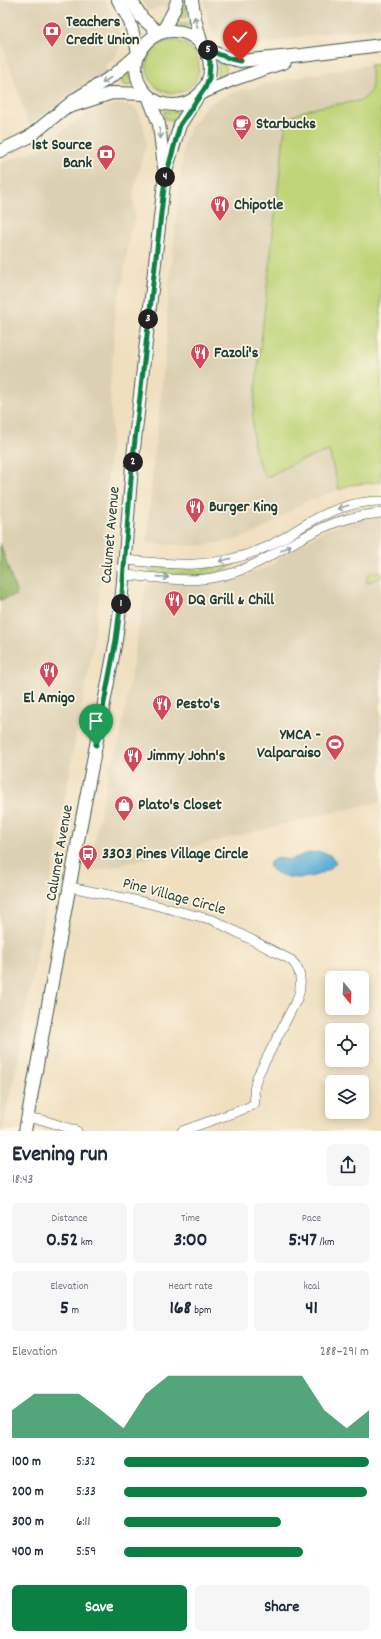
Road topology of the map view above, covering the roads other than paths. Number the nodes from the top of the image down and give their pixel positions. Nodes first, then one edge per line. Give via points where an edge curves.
1 (118, 0) edge
2 (131, 0) edge
3 (177, 0) edge
4 (192, 0) edge
5 (161, 32) junction
6 (381, 45) edge
7 (204, 47) junction
8 (138, 53) junction
9 (302, 56) junction
10 (200, 94) junction
11 (147, 95) junction
12 (66, 108) junction
13 (0, 151) edge
14 (165, 174) junction
15 (381, 501) edge
16 (381, 513) edge
17 (125, 560) junction
18 (124, 575) junction
19 (70, 887) junction
20 (27, 1118) junction
21 (25, 1131) edge
22 (77, 1131) edge
23 (182, 1131) edge

1 - 8 main road via 131,26
2 - 5 main road via 142,18
3 - 5 main road
7 -> 4 main road
5 - 7 main road via 182,32
5 - 8 main road via 147,41
6 - 9 main road
7 - 9 main road via 240,61
7 - 10 main road via 210,62 210,72 207,84
8 - 11 main road via 136,76
8 -> 12 main road via 114,75
9 - 10 main road
10 - 11 main road via 188,102 172,105 158,102
10 - 14 main road, Calumet Avenue via 180,125
11 - 12 main road via 112,93
11 -> 14 main road, Calumet Avenue via 159,124
12 - 13 main road via 29,137
14 - 17 main road, Calumet Avenue via 132,466
15 -> 17 street via 341,508 311,521 269,546 214,562 179,564
18 -> 16 street via 182,579 221,576 261,562 309,534 339,521
17 - 18 main road, Calumet Avenue
18 - 19 main road, Calumet Avenue via 116,640
19 - 20 main road, Calumet Avenue
19 - 23 street, Pine Village Circle via 213,920 291,960 297,966 301,985 298,997 258,1077 254,1090 255,1103
20 - 21 main road, Calumet Avenue
20 - 22 street via 43,1120

